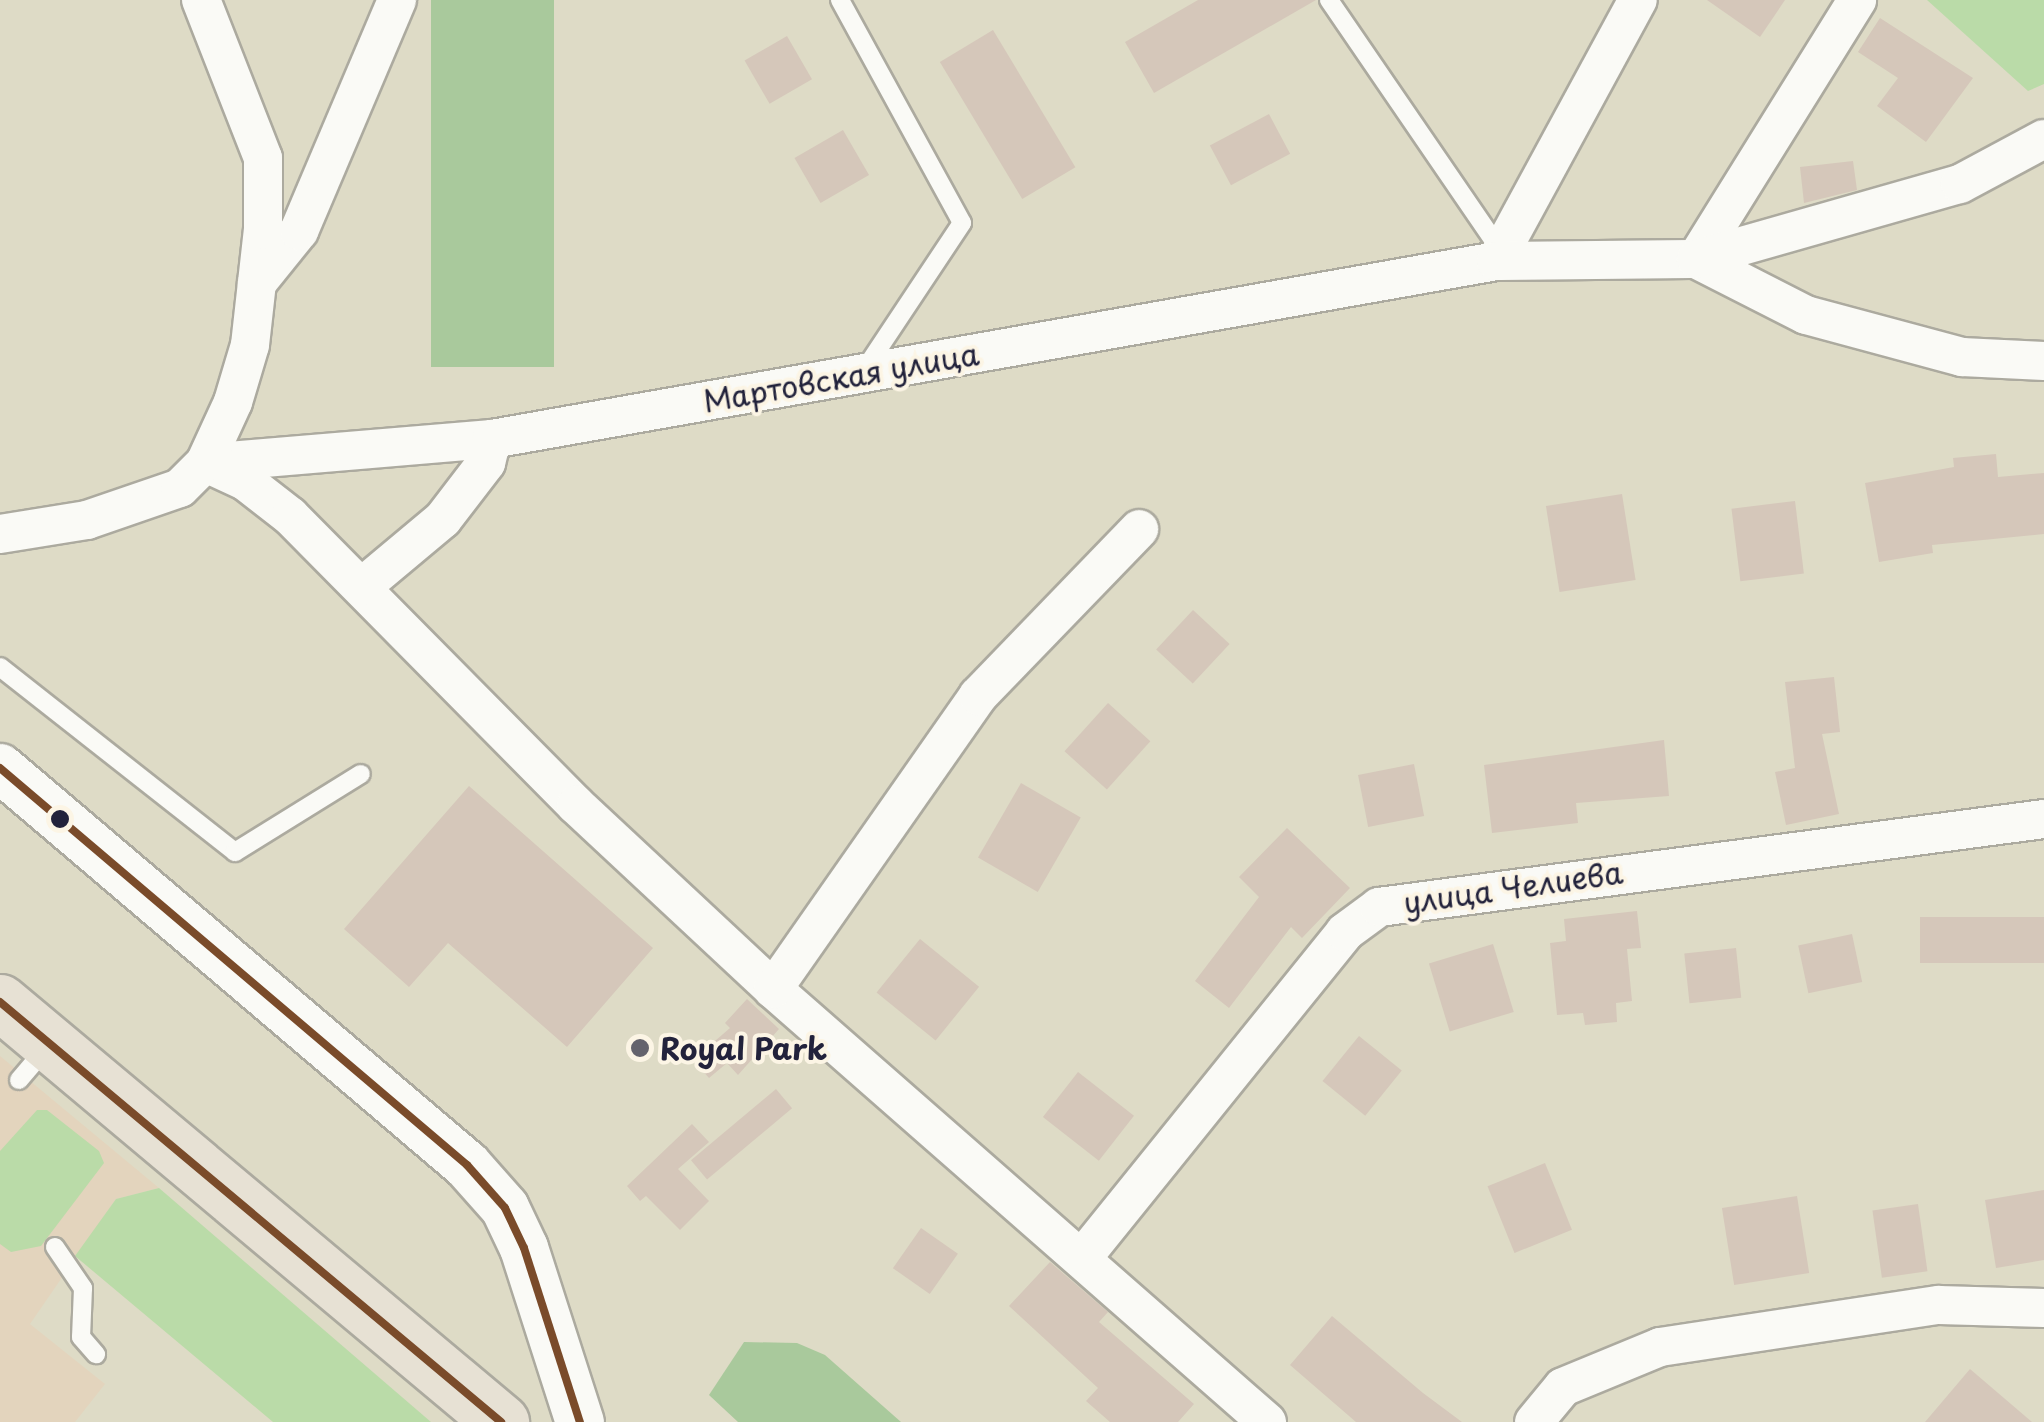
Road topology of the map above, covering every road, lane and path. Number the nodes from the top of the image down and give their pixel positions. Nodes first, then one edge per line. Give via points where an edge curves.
1 (201, 0) edge
2 (397, 0) edge
3 (840, 0) edge
4 (1328, 0) edge
5 (1857, 0) edge
6 (1630, 2) edge
7 (2044, 139) edge
8 (1499, 257) junction
9 (1696, 259) junction
10 (257, 282) junction
11 (2044, 361) edge
12 (863, 372) junction
13 (492, 439) junction
14 (205, 463) junction
15 (1139, 529) dead end
16 (0, 534) edge
17 (363, 586) junction
18 (0, 667) edge
19 (0, 768) edge
20 (361, 774) dead end
21 (2044, 820) edge
22 (774, 989) junction
23 (0, 1002) edge
24 (55, 1247) dead end
25 (1083, 1257) junction
26 (2044, 1308) edge
27 (96, 1354) dead end
28 (501, 1422) edge
29 (580, 1422) edge
30 (1268, 1422) edge
31 (1534, 1422) edge

1 - 10 street via 263,158
2 - 10 street via 299,232
3 - 12 lane via 962,222
4 - 8 lane
5 - 9 street
6 - 8 street
7 - 9 street via 1960,184
8 - 9 street, Мартовская улица
8 - 12 street, Мартовская улица
9 - 11 street via 1806,315 1962,358
10 - 14 street via 250,346
12 - 13 street, Мартовская улица
13 - 14 street, Мартовская улица
13 - 17 street via 486,463 443,519
14 - 16 street via 180,488 139,506
14 - 17 street via 245,481 290,516
15 - 22 street via 978,696
17 - 22 street via 576,805
18 - 20 lane via 235,852
19 - 29 street via 467,1165 505,1208 524,1248
21 - 25 street, улица Челиева via 1378,908 1345,932
22 - 25 street
23 - 28 main road via 35,1062
24 - 27 lane via 83,1288 81,1337
25 - 30 street
26 - 31 street via 1939,1305 1660,1347 1563,1387

